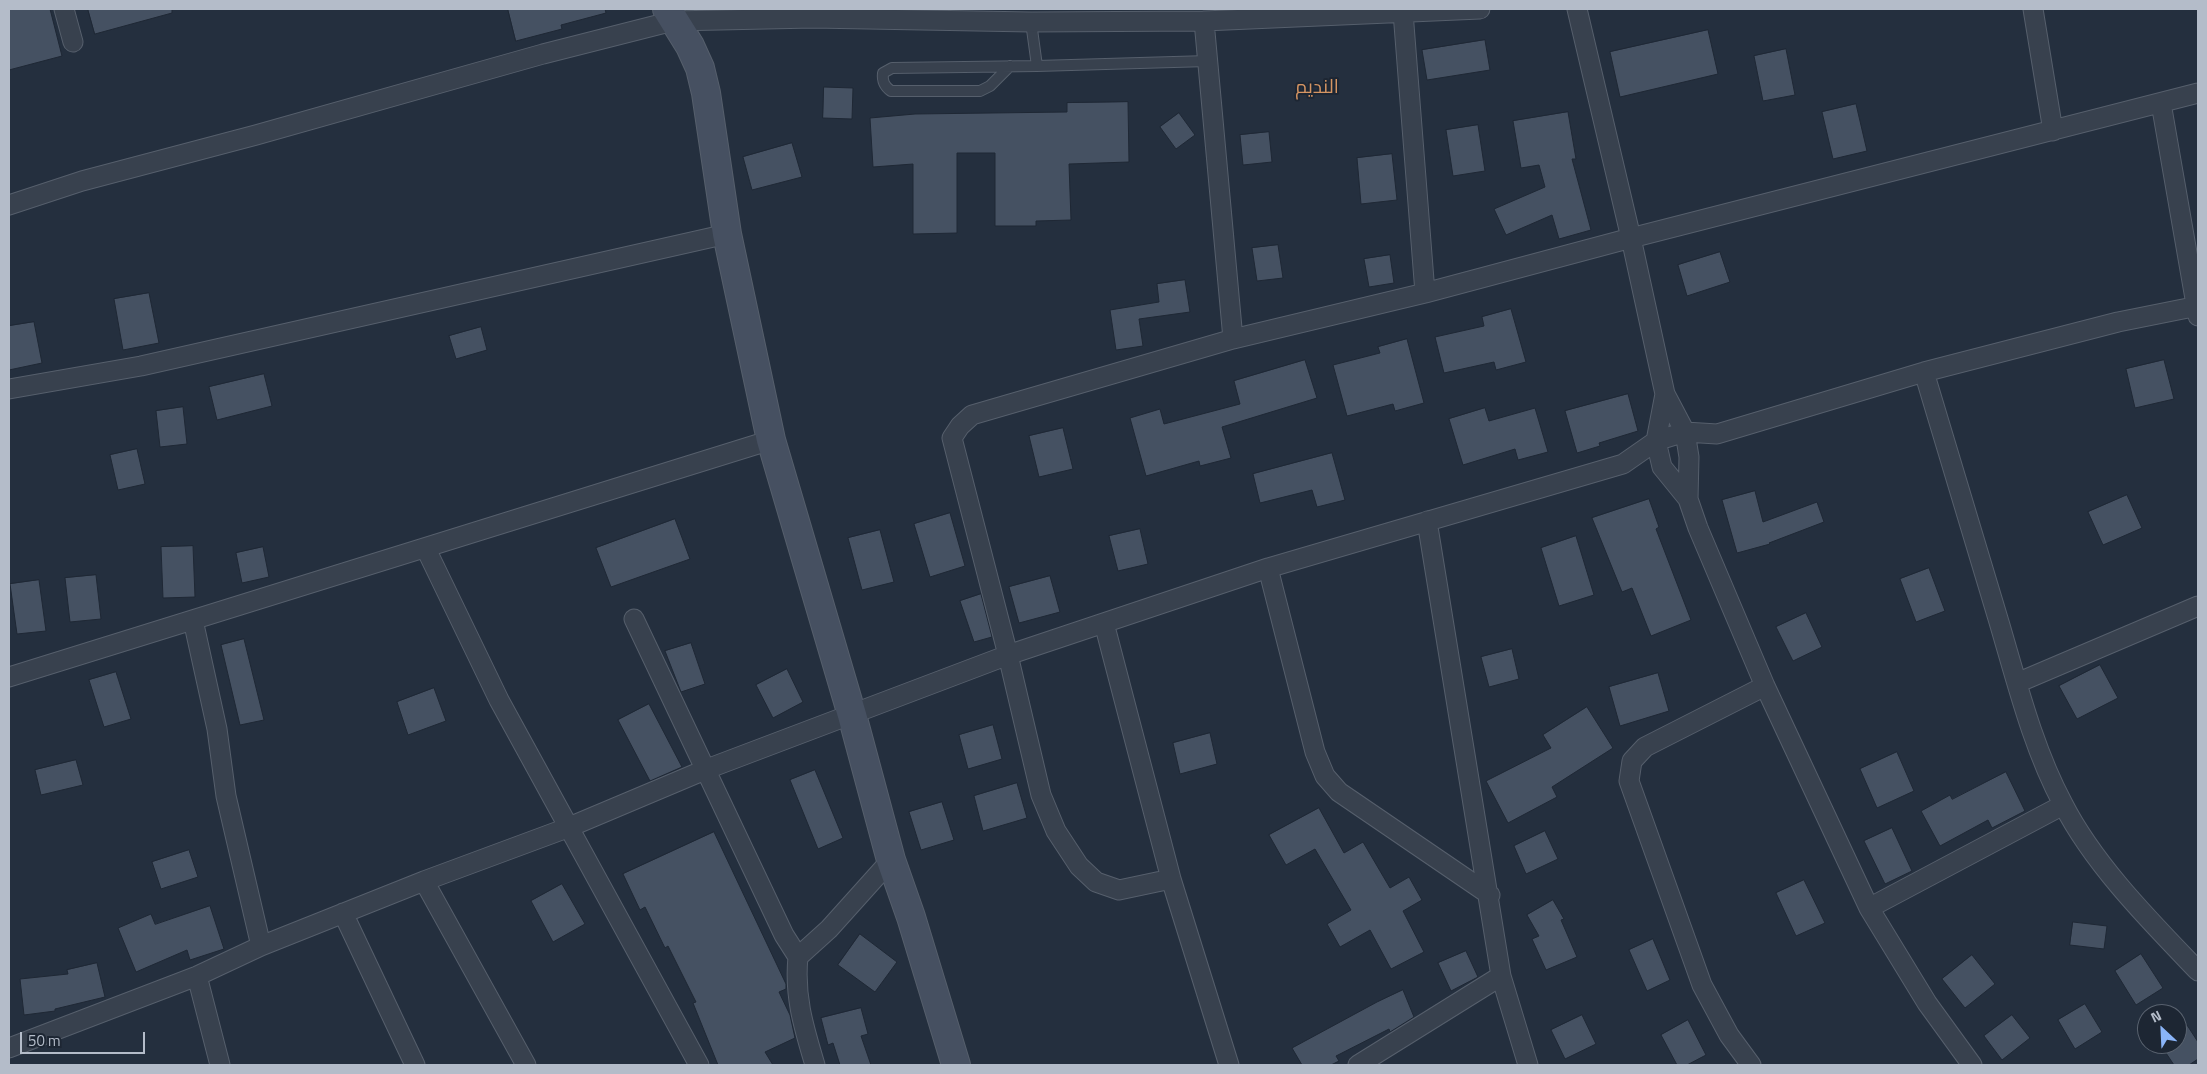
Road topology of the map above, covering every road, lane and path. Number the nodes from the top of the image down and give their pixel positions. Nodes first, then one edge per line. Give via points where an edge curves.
1 (64, 9) edge
2 (1480, 9) edge
3 (1577, 9) edge
4 (2033, 9) edge
5 (1403, 12) junction
6 (670, 15) edge
7 (1030, 15) edge
8 (1204, 20) junction
9 (73, 42) dead end
10 (1208, 61) junction
11 (1010, 66) junction
12 (1037, 66) junction
13 (2198, 94) edge
14 (2161, 103) junction
15 (2053, 131) junction
16 (9, 205) edge
17 (726, 234) junction
18 (1631, 238) junction
19 (1425, 293) junction
20 (2197, 309) edge
21 (1233, 338) junction
22 (1924, 372) junction
23 (9, 389) edge
24 (1665, 394) junction
25 (1685, 432) junction
26 (1717, 434) junction
27 (771, 440) junction
28 (1656, 442) junction
29 (1689, 457) junction
30 (1623, 464) junction
31 (1662, 467) junction
32 (1688, 499) junction
33 (1427, 521) junction
34 (426, 549) junction
35 (1268, 568) junction
36 (2198, 606) edge
37 (634, 619) dead end
38 (193, 620) junction
39 (1104, 623) junction
40 (1008, 655) junction
41 (9, 677) edge
42 (2017, 683) junction
43 (1765, 686) junction
44 (852, 715) junction
45 (707, 769) junction
46 (2063, 805) junction
47 (568, 828) junction
48 (891, 860) junction
49 (1172, 879) junction
50 (424, 881) junction
51 (1490, 895) junction
52 (1869, 908) junction
53 (343, 913) junction
54 (261, 946) junction
55 (798, 957) junction
56 (2198, 972) edge
57 (197, 976) junction
58 (1501, 976) junction
59 (9, 1048) edge
60 (220, 1065) edge
61 (415, 1065) edge
62 (526, 1065) edge
63 (699, 1065) edge
64 (815, 1065) edge
65 (956, 1065) edge
66 (1229, 1065) edge
67 (1358, 1065) edge
68 (1528, 1065) edge
69 (1751, 1065) edge
70 (1972, 1065) edge

1 - 9 street
2 - 5 street
3 - 18 street
4 - 15 street
5 - 8 street
5 - 19 street
6 - 7 street via 813,18
6 - 16 street via 543,54 82,181
6 - 17 main road via 700,68
7 - 8 street
7 - 12 lane
8 - 10 street
10 - 12 lane
10 - 21 street
11 - 11 lane via 990,86 972,92 891,91 882,80 883,73 892,68
11 - 12 lane
13 - 14 street
14 - 15 street
14 - 20 street
15 - 18 street
17 - 23 street via 141,366
17 - 27 main road
18 - 19 street
18 - 24 street
19 - 21 street
20 - 22 street via 2118,322
21 - 40 street via 972,415 960,426 952,438
22 - 26 street
22 - 42 street
24 - 25 street
24 - 28 street
25 - 26 street
25 - 28 street
25 - 29 street
26 - 29 street
27 - 34 street
27 - 44 main road
28 - 30 street
28 - 31 street
29 - 31 street
29 - 32 street
30 - 31 street
30 - 33 street
31 - 32 street
32 - 43 street
33 - 35 street
33 - 51 street
34 - 38 street
34 - 47 street via 499,700
35 - 39 street
35 - 51 street via 1315,752 1325,776 1339,792
36 - 42 street
37 - 45 street
38 - 41 street
38 - 54 street via 216,721 226,796
39 - 40 street
39 - 49 street
40 - 44 street
40 - 49 street via 1042,795 1056,831 1079,866 1096,882 1118,890
42 - 46 street
43 - 52 street
43 - 69 street via 1645,747 1632,761 1629,781 1702,985 1729,1034
44 - 45 street
44 - 48 main road
45 - 47 street
45 - 55 street via 784,935
46 - 52 street
46 - 56 street via 2098,858
47 - 50 street
47 - 63 street
48 - 55 street via 829,929
48 - 65 main road
49 - 66 street
50 - 53 street
50 - 62 street
51 - 58 street
52 - 70 street via 1926,1003
53 - 54 street
53 - 61 street
54 - 57 street
55 - 64 street via 799,1011
57 - 59 street
57 - 60 street
58 - 67 street
58 - 68 street

